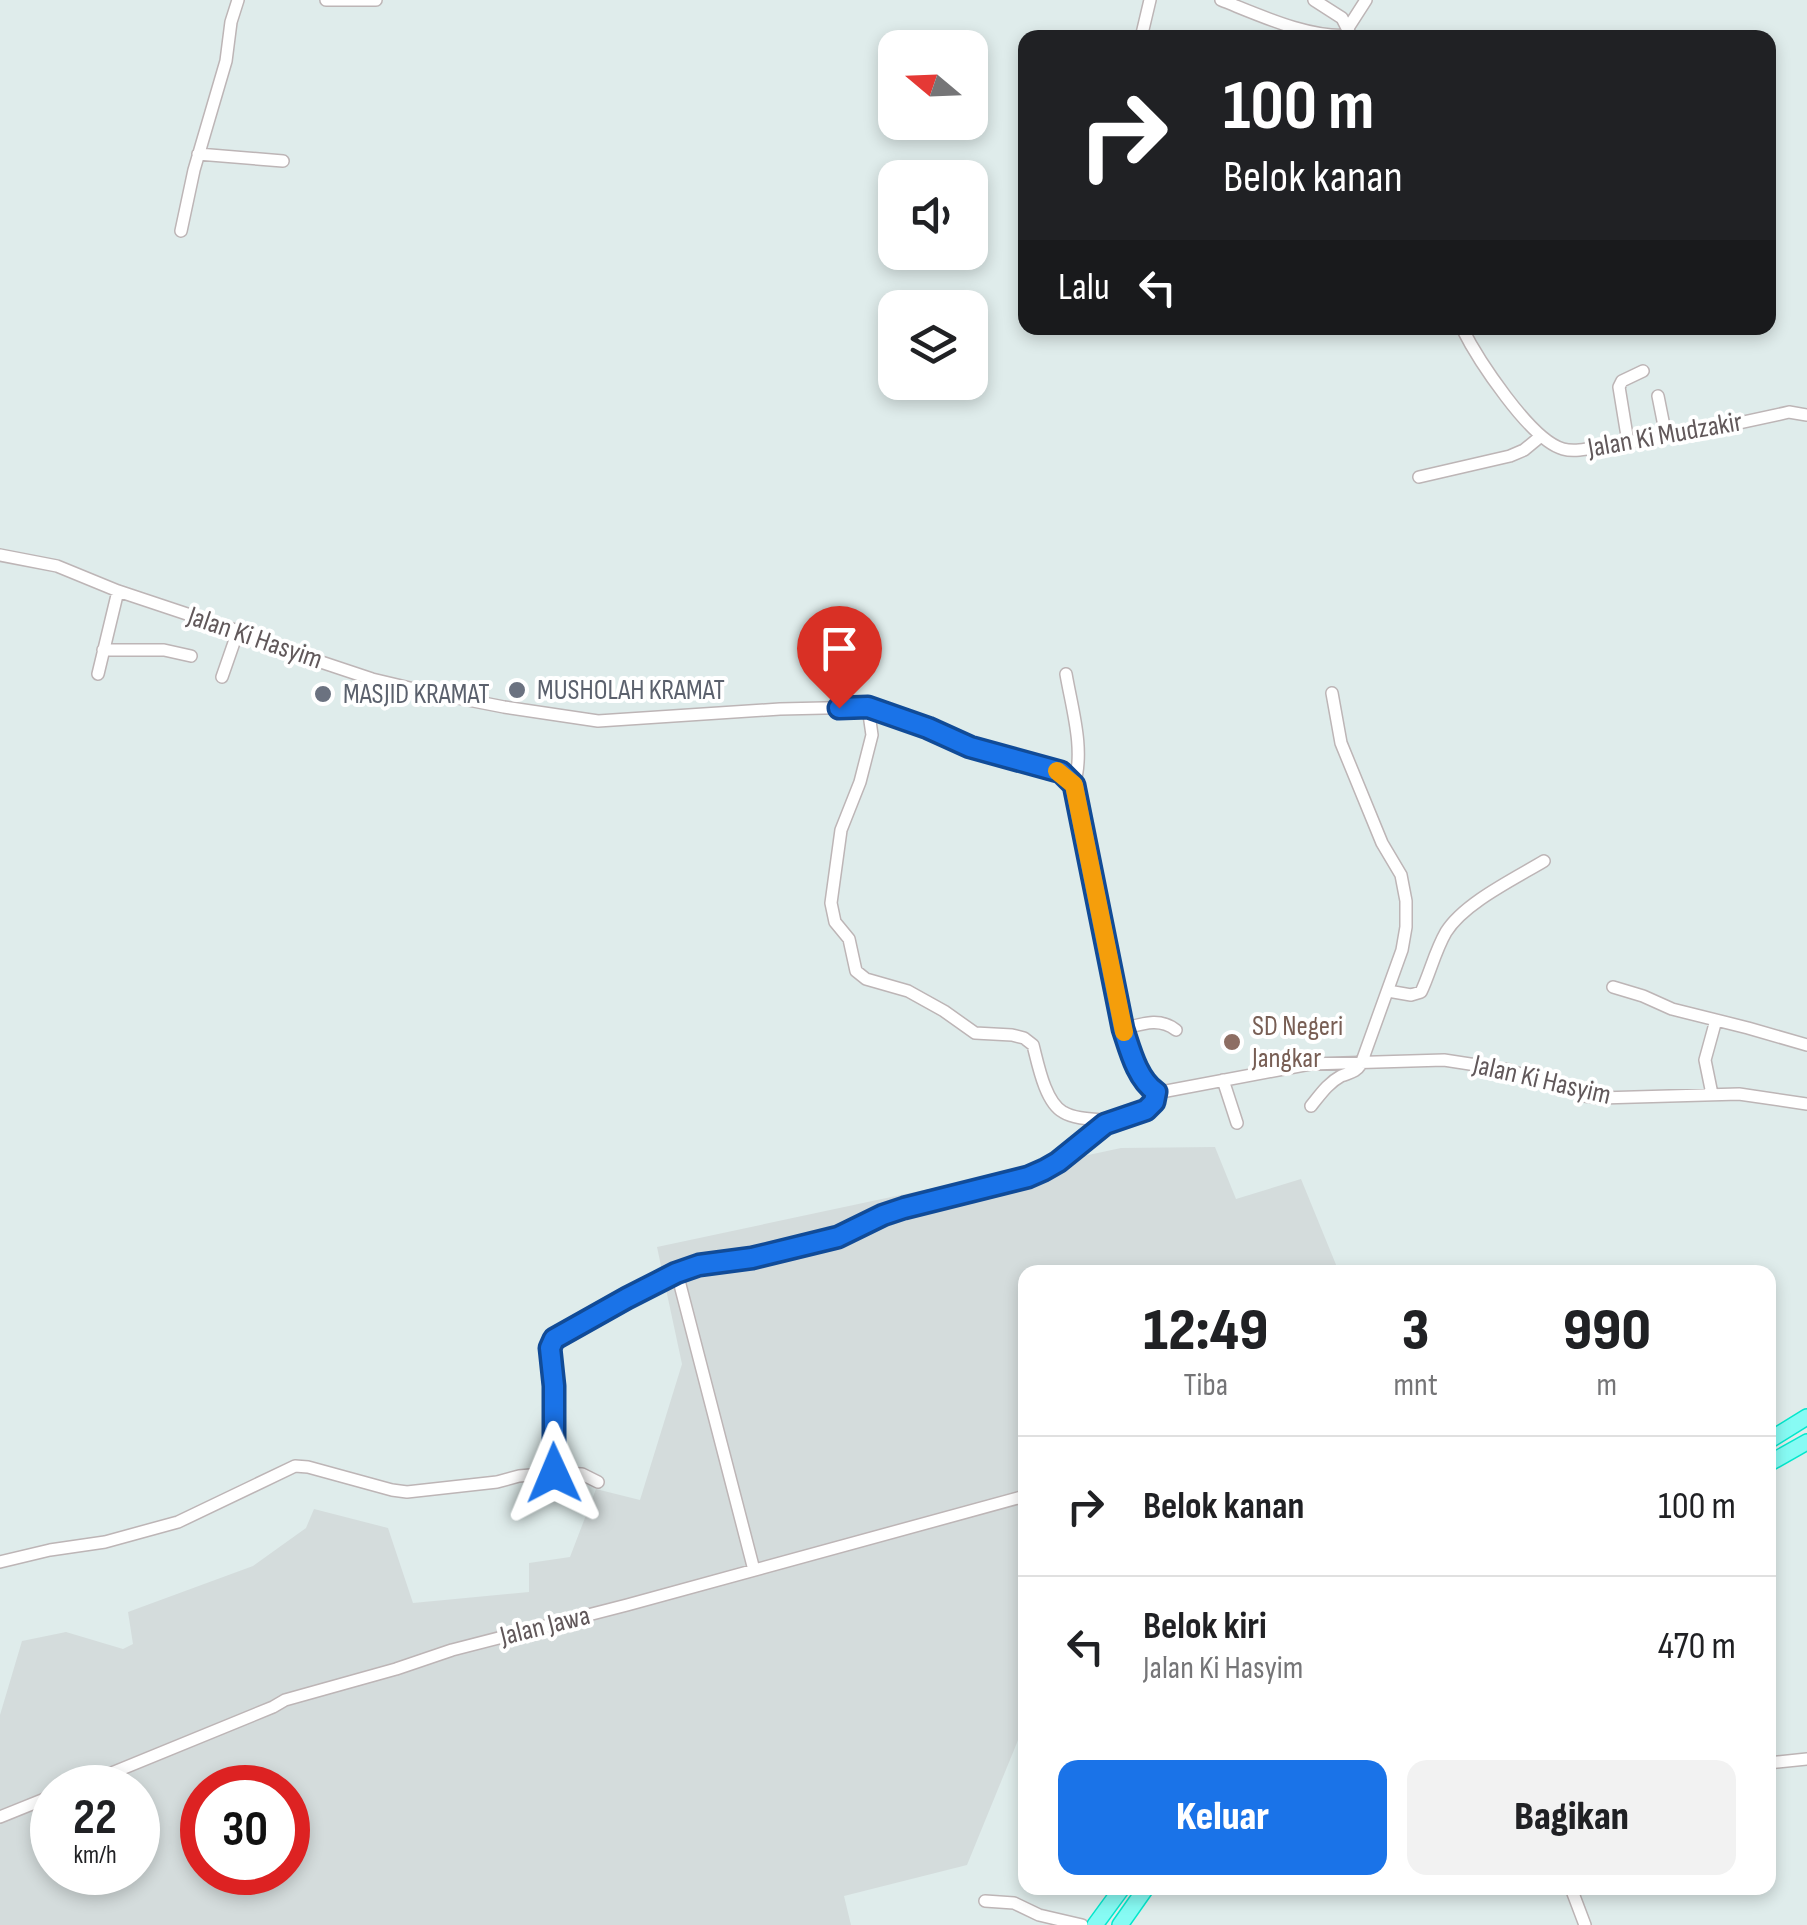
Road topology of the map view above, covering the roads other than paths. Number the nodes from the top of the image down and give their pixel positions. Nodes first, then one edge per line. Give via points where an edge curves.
1 (238, 0) edge
2 (326, 0) edge
3 (376, 0) edge
4 (1150, 0) edge
5 (1221, 0) edge
6 (1314, 0) edge
7 (1366, 0) edge
8 (1143, 30) edge
9 (1307, 30) edge
10 (1349, 30) edge
11 (1353, 30) edge
12 (198, 154) junction
13 (284, 160) dead end
14 (181, 230) dead end
15 (1466, 335) edge
16 (1643, 371) dead end
17 (1658, 396) dead end
18 (1807, 406) edge
19 (1788, 412) junction
20 (1807, 415) edge
21 (1541, 436) junction
22 (1666, 436) junction
23 (1628, 442) junction
24 (1419, 477) dead end
25 (0, 555) edge
26 (118, 591) junction
27 (238, 631) junction
28 (102, 650) junction
29 (191, 656) dead end
30 (98, 674) dead end
31 (1066, 674) dead end
32 (222, 677) dead end
33 (1332, 693) dead end
34 (868, 707) junction
35 (1074, 785) junction
36 (1544, 862) dead end
37 (1612, 987) dead end
38 (1388, 991) junction
39 (1716, 1020) junction
40 (1123, 1029) junction
41 (1176, 1030) dead end
42 (1807, 1045) edge
43 (1361, 1064) junction
44 (1224, 1080) junction
45 (1156, 1092) junction
46 (1712, 1094) junction
47 (1807, 1104) edge
48 (1311, 1106) dead end
49 (1112, 1121) junction
50 (1237, 1123) dead end
51 (676, 1273) junction
52 (1802, 1420) edge
53 (1776, 1436) edge
54 (1807, 1442) edge
55 (1776, 1459) edge
56 (554, 1473) junction
57 (598, 1482) dead end
58 (1018, 1498) edge
59 (0, 1562) edge
60 (754, 1570) junction
61 (1807, 1759) edge
62 (1776, 1762) edge
63 (131, 1765) edge
64 (30, 1805) edge
65 (0, 1817) edge
66 (1117, 1895) edge
67 (1141, 1895) edge
68 (1573, 1895) edge
69 (985, 1901) dead end
70 (1082, 1925) edge
71 (1096, 1925) edge
72 (1120, 1925) edge
73 (1584, 1925) edge

1 - 12 street
2 - 3 street
4 - 8 street
5 - 9 street
6 - 10 street
7 - 11 street
12 - 13 street
12 - 14 street
15 - 21 street via 1492,380
16 - 23 street via 1620,387
17 - 22 street
18 - 19 street
19 - 20 street, Jalan Ki Mudzakir
19 - 22 street, Jalan Ki Mudzakir
21 - 23 street, Jalan Ki Mudzakir via 1570,450
21 - 24 street via 1510,456
22 - 23 street, Jalan Ki Mudzakir
25 - 26 street, Jalan Ki Hasyim via 58,566
26 - 27 street, Jalan Ki Hasyim
26 - 28 street
27 - 32 street
27 - 34 street, Jalan Ki Hasyim via 372,678 598,721
28 - 29 street
28 - 30 street
31 - 35 street via 1077,746
33 - 38 street via 1341,743 1401,874 1405,938
34 - 35 street, Jalan Ki Hasyim via 970,747 1061,772
34 - 49 street via 872,735 842,830 831,903 856,971 908,991 975,1032 1029,1040 1059,1110
35 - 40 street
36 - 38 street via 1453,923 1421,992
37 - 39 street
38 - 43 street
39 - 42 street
39 - 46 street via 1704,1068
40 - 41 street via 1158,1022
40 - 45 street via 1146,1084
43 - 44 street, Jalan Ki Hasyim via 1310,1064
43 - 46 street, Jalan Ki Hasyim via 1465,1062 1600,1098
43 - 48 street
44 - 45 street, Jalan Ki Hasyim
44 - 50 street
45 - 49 street via 1146,1110
46 - 47 street, Jalan Ki Hasyim
49 - 51 street via 1028,1177 904,1208 838,1237
51 - 56 street via 551,1342
51 - 60 street
52 - 53 highway
52 - 54 street
54 - 55 highway
56 - 57 street
56 - 59 street via 407,1492 295,1466 178,1522
58 - 60 street, Jalan Jawa
60 - 63 street, Jalan Jawa via 284,1700
61 - 62 street
64 - 65 street
66 - 71 highway
67 - 72 highway
68 - 73 street
69 - 70 street via 1014,1903

